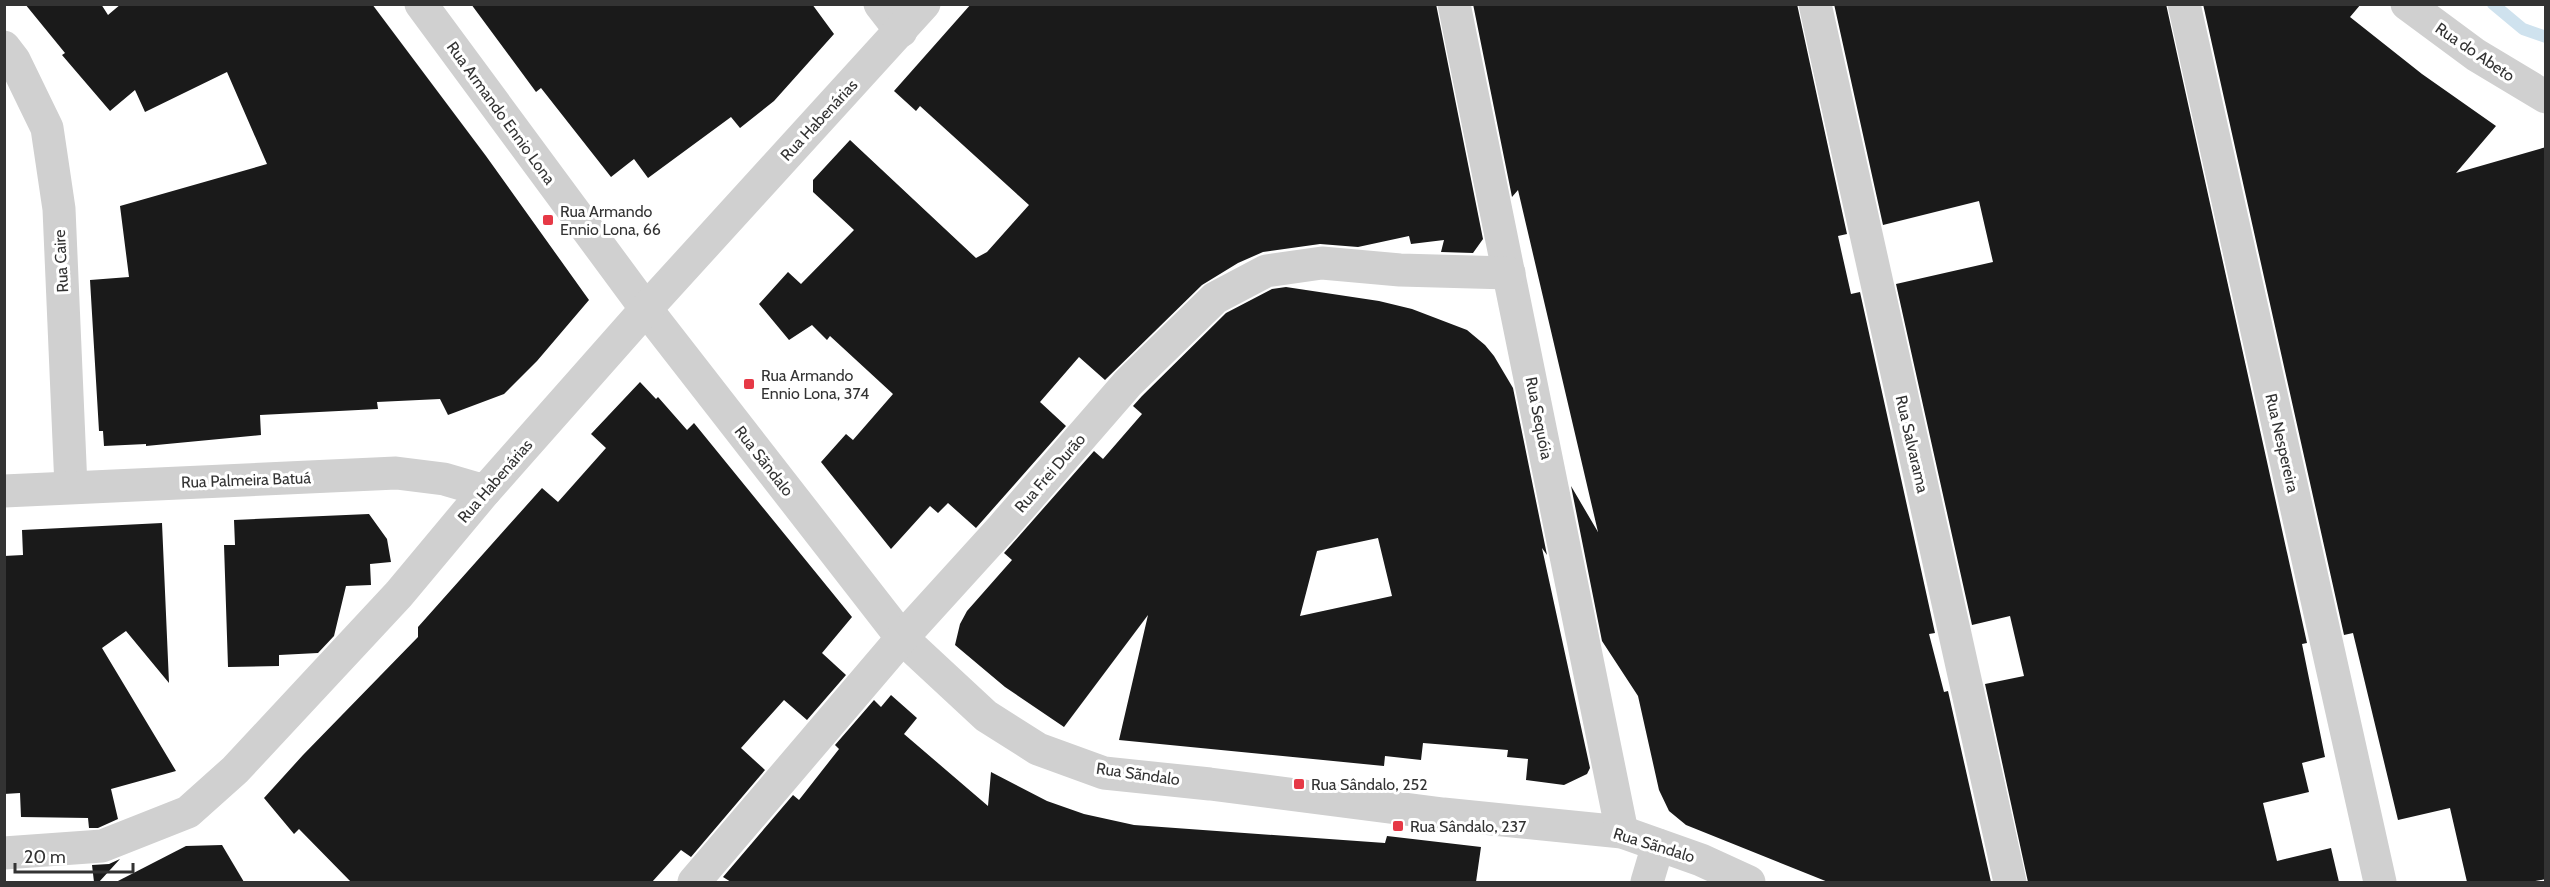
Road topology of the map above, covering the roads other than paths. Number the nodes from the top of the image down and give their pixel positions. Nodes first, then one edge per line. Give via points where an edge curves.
1 (421, 4) edge
2 (879, 4) edge
3 (924, 4) edge
4 (1454, 4) edge
5 (1815, 4) edge
6 (2184, 4) edge
7 (2407, 4) edge
8 (900, 31) junction
9 (4, 47) edge
10 (2546, 97) edge
11 (1509, 273) junction
12 (646, 309) junction
13 (71, 487) junction
14 (4, 491) edge
15 (485, 491) junction
16 (902, 638) junction
17 (1622, 832) junction
18 (1658, 845) junction
19 (4, 853) edge
20 (694, 882) edge
21 (1647, 882) edge
22 (1749, 882) edge
23 (2010, 882) edge
24 (2380, 882) edge

1 - 12 street, Rua Armando Ennio Lona
2 - 8 street
3 - 8 street, Rua Habenárias
4 - 11 street, Rua Sequóia
5 - 23 street, Rua Salvarama
6 - 24 street, Rua Nespereira
7 - 10 street, Rua do Abeto via 2476,55
8 - 12 street, Rua Habenárias
9 - 13 street, Rua Caire via 47,128 59,209
11 - 16 street, Rua Frei Durão via 1322,263 1266,271 1215,298 1128,383
11 - 17 street, Rua Sequóia
12 - 15 street, Rua Habenárias
12 - 16 street, Rua Sãndalo
13 - 14 street, Rua Palmeira Batuá
13 - 15 street, Rua Palmeira Batuá via 396,473 444,478
15 - 19 street, Rua Habenárias via 399,594 235,770 188,812 102,846
16 - 17 street, Rua Sãndalo via 986,716 1038,749 1104,773
16 - 20 street, Rua Frei Durão
17 - 18 street, Rua Sãndalo
18 - 21 street
18 - 22 street, Rua Sãndalo

